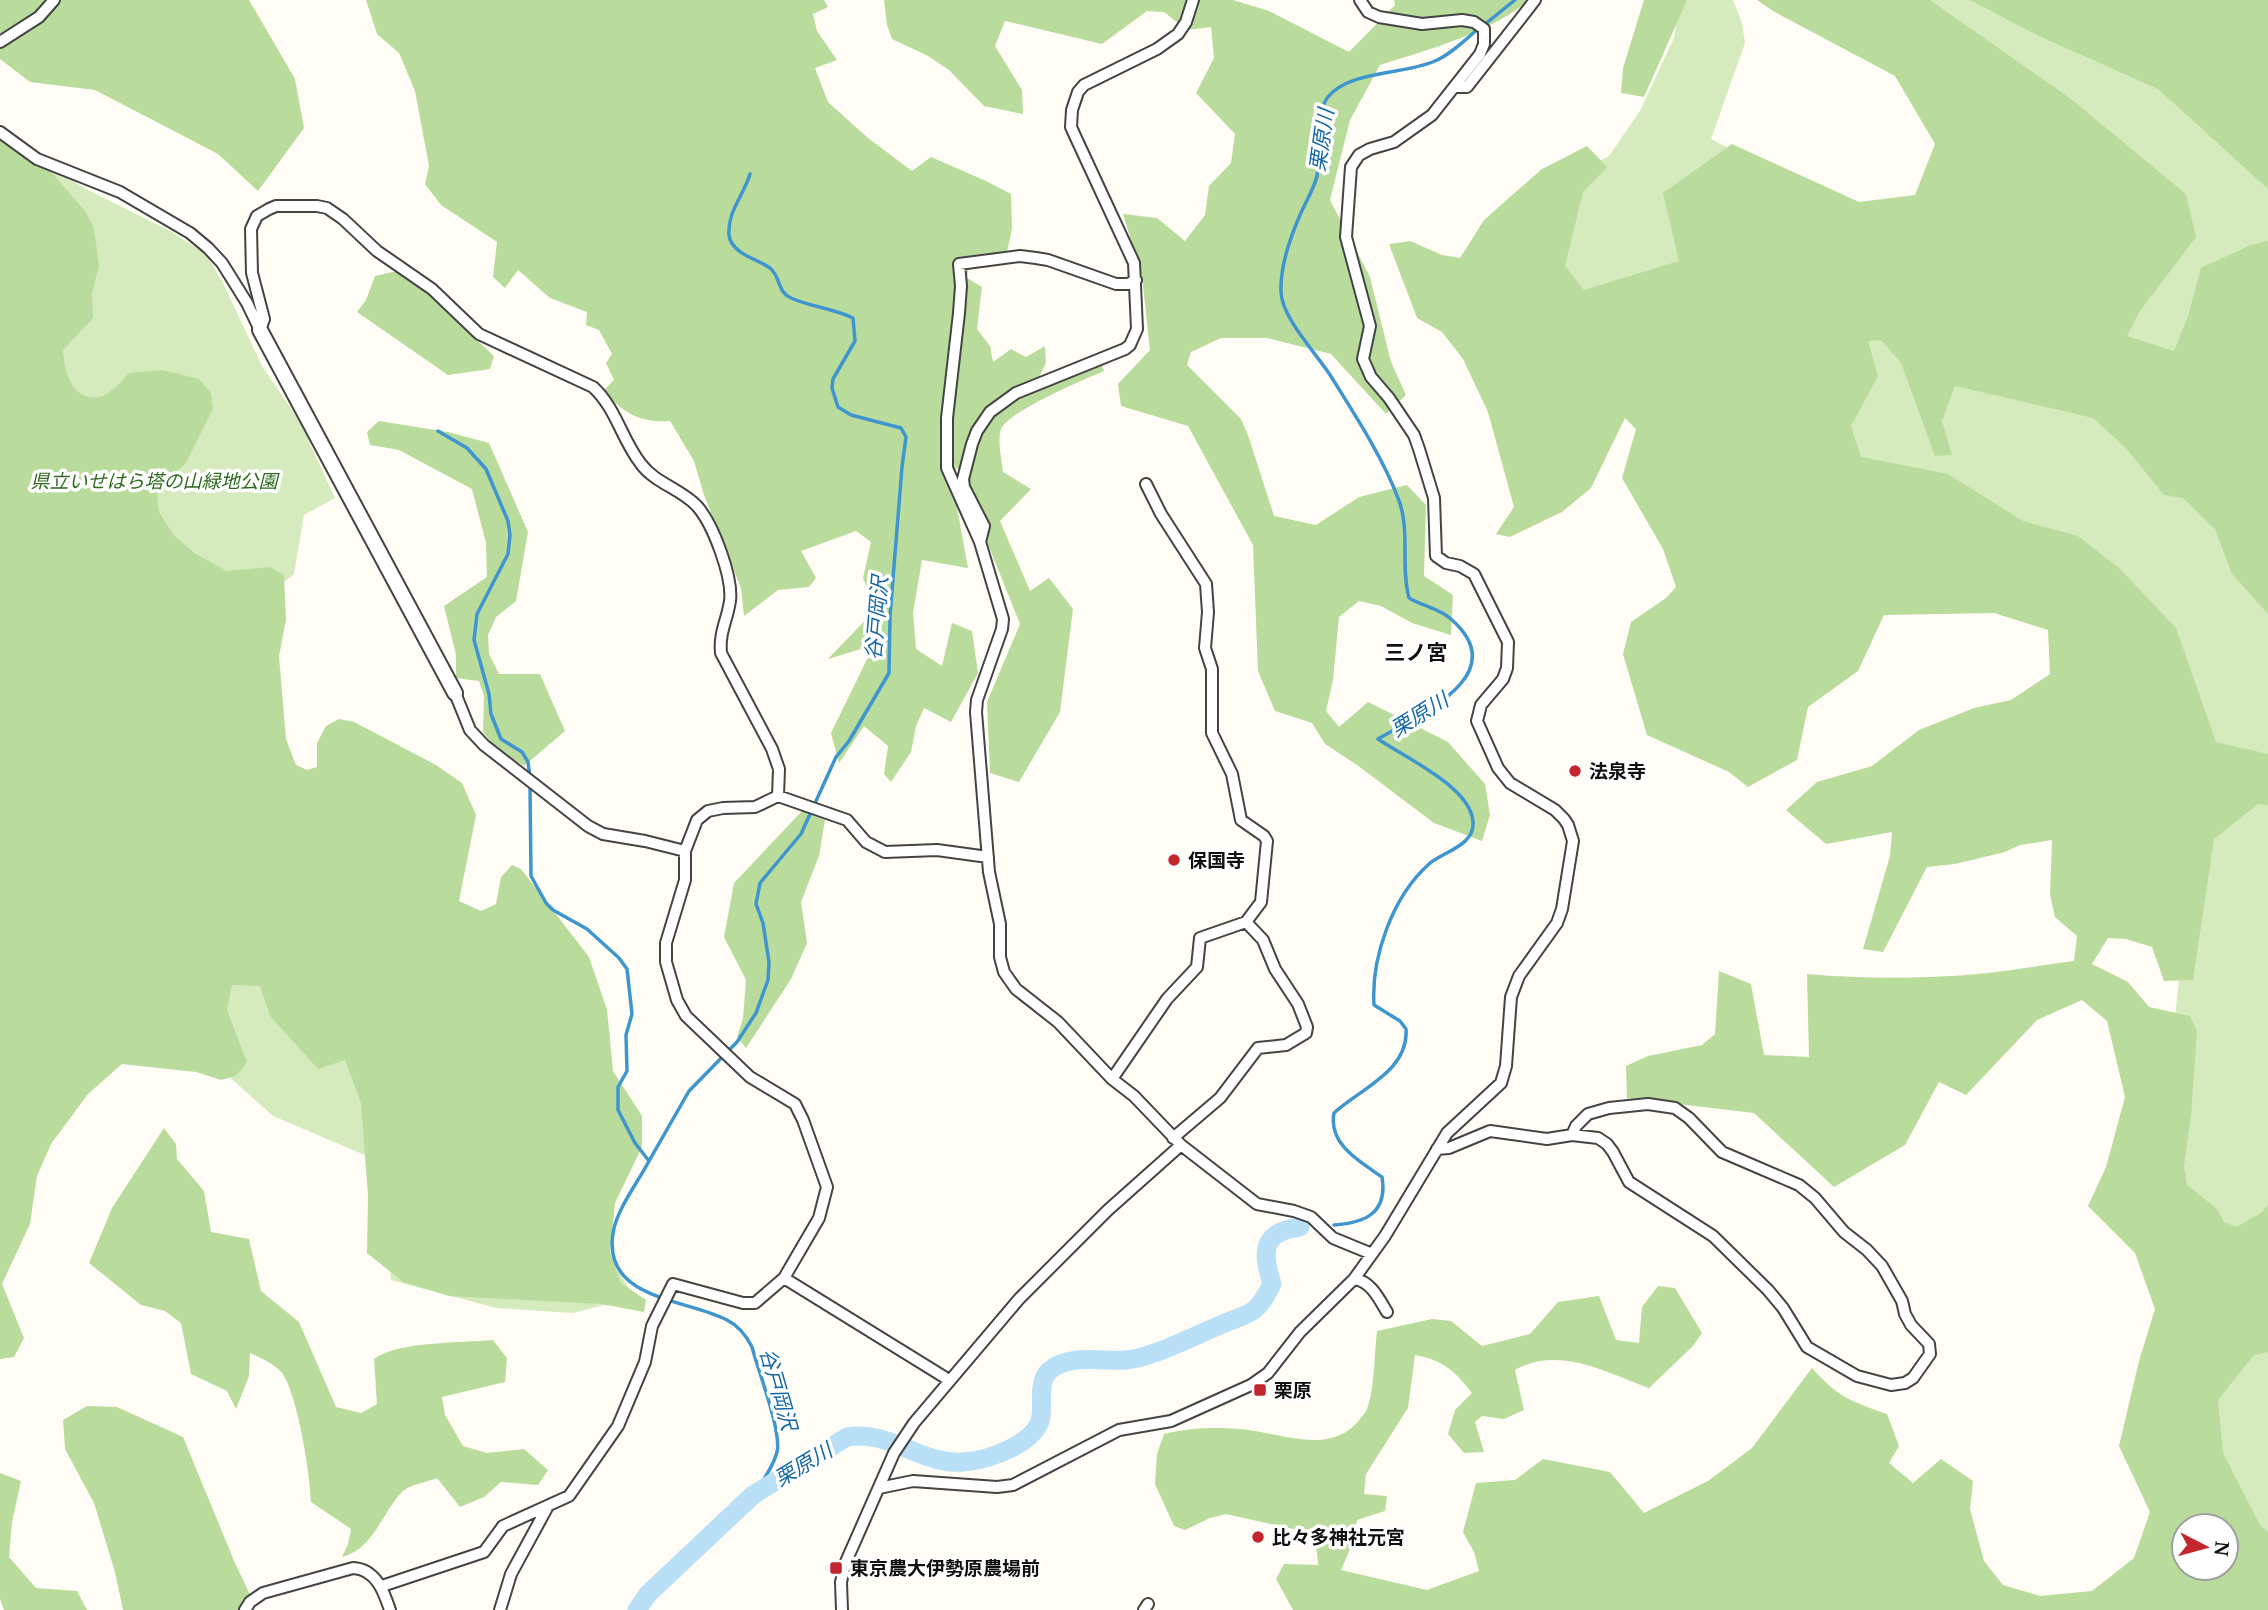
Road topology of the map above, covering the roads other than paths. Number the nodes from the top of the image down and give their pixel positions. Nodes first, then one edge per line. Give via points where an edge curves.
1 (54, 0) edge
2 (1193, 0) edge
3 (1360, 0) edge
4 (1535, 0) edge
5 (0, 41) edge
6 (1454, 87) junction
7 (0, 132) edge
8 (1136, 280) junction
9 (260, 330) junction
10 (1146, 484) dead end
11 (980, 542) junction
12 (455, 693) joint
13 (778, 796) junction
14 (685, 851) junction
15 (988, 857) junction
16 (1246, 922) junction
17 (1112, 1079) junction
18 (1572, 1135) junction
19 (1177, 1141) junction
20 (1437, 1149) junction
21 (1372, 1254) junction
22 (784, 1278) junction
23 (1354, 1279) junction
24 (1387, 1312) dead end
25 (949, 1380) junction
26 (879, 1488) junction
27 (548, 1506) junction
28 (382, 1586) junction
29 (245, 1610) edge
30 (390, 1610) edge
31 (500, 1610) edge
32 (842, 1610) edge

1 - 5 street via 39,17
2 - 8 street via 1178,34 1084,85 1072,110 1072,127 1134,263
3 - 6 street via 1373,16 1406,23 1462,20 1479,25 1484,44 1480,54
4 - 6 street via 1466,87
6 - 20 street via 1432,115 1394,142 1359,155 1351,167 1346,237 1370,326 1363,359 1414,435 1434,498 1436,555 1479,580 1508,642 1507,668 1481,705 1480,729 1504,777 1564,819 1573,852 1557,923 1514,986 1501,1083 1447,1133
7 - 9 street via 37,159 120,192 190,233 222,262
8 - 11 street via 1137,329 1130,345 1007,398 977,431 963,479 984,526
8 - 11 street via 1116,284 1048,260 1020,256 959,264 946,459
9 - 12 street
9 - 13 street via 264,319 252,274 251,229 257,216 276,206 317,206 343,219 377,251 432,289 479,334 593,387 604,397 643,467 707,519 731,585 721,653 772,749 779,769
10 - 16 street via 1206,584 1205,648 1212,669 1212,733 1232,774 1241,820 1266,841 1261,902
11 - 15 street via 1003,619 977,706
12 - 14 street via 470,730 484,745 589,826 616,838
13 - 14 street via 755,807 702,814
13 - 15 street via 847,820 866,842 885,852 937,850
14 - 22 street via 685,880 666,943 666,962 677,1000 698,1030 750,1077 795,1104 827,1187 819,1218
15 - 17 street via 1004,972 1016,989 1058,1022
16 - 17 street via 1200,938 1197,968 1167,999
16 - 19 street via 1263,940 1298,1004 1306,1033 1286,1045 1258,1048 1220,1098
17 - 19 street
18 - 18 street via 1591,1136 1607,1144 1629,1182 1713,1236 1783,1308 1807,1347 1857,1376 1891,1385 1913,1378 1930,1354 1929,1344 1911,1325 1882,1266 1815,1198 1799,1185 1731,1158 1675,1108 1647,1104 1599,1111 1588,1114
18 - 20 street via 1548,1139 1490,1131 1449,1149
19 - 21 street via 1257,1204 1311,1217 1334,1238
19 - 25 street via 1019,1299
20 - 21 street
21 - 23 street
22 - 25 street
22 - 27 street via 750,1304 673,1284 652,1326 645,1362 618,1426 569,1496
23 - 24 street via 1373,1291
23 - 26 street via 1300,1332 1268,1373 1189,1414 1119,1430 1006,1487 913,1481
25 - 26 street via 905,1436
26 - 32 street via 845,1564
27 - 28 street via 503,1527 484,1552
27 - 31 street via 511,1574
28 - 29 street via 364,1570 353,1568 263,1593
28 - 30 street

